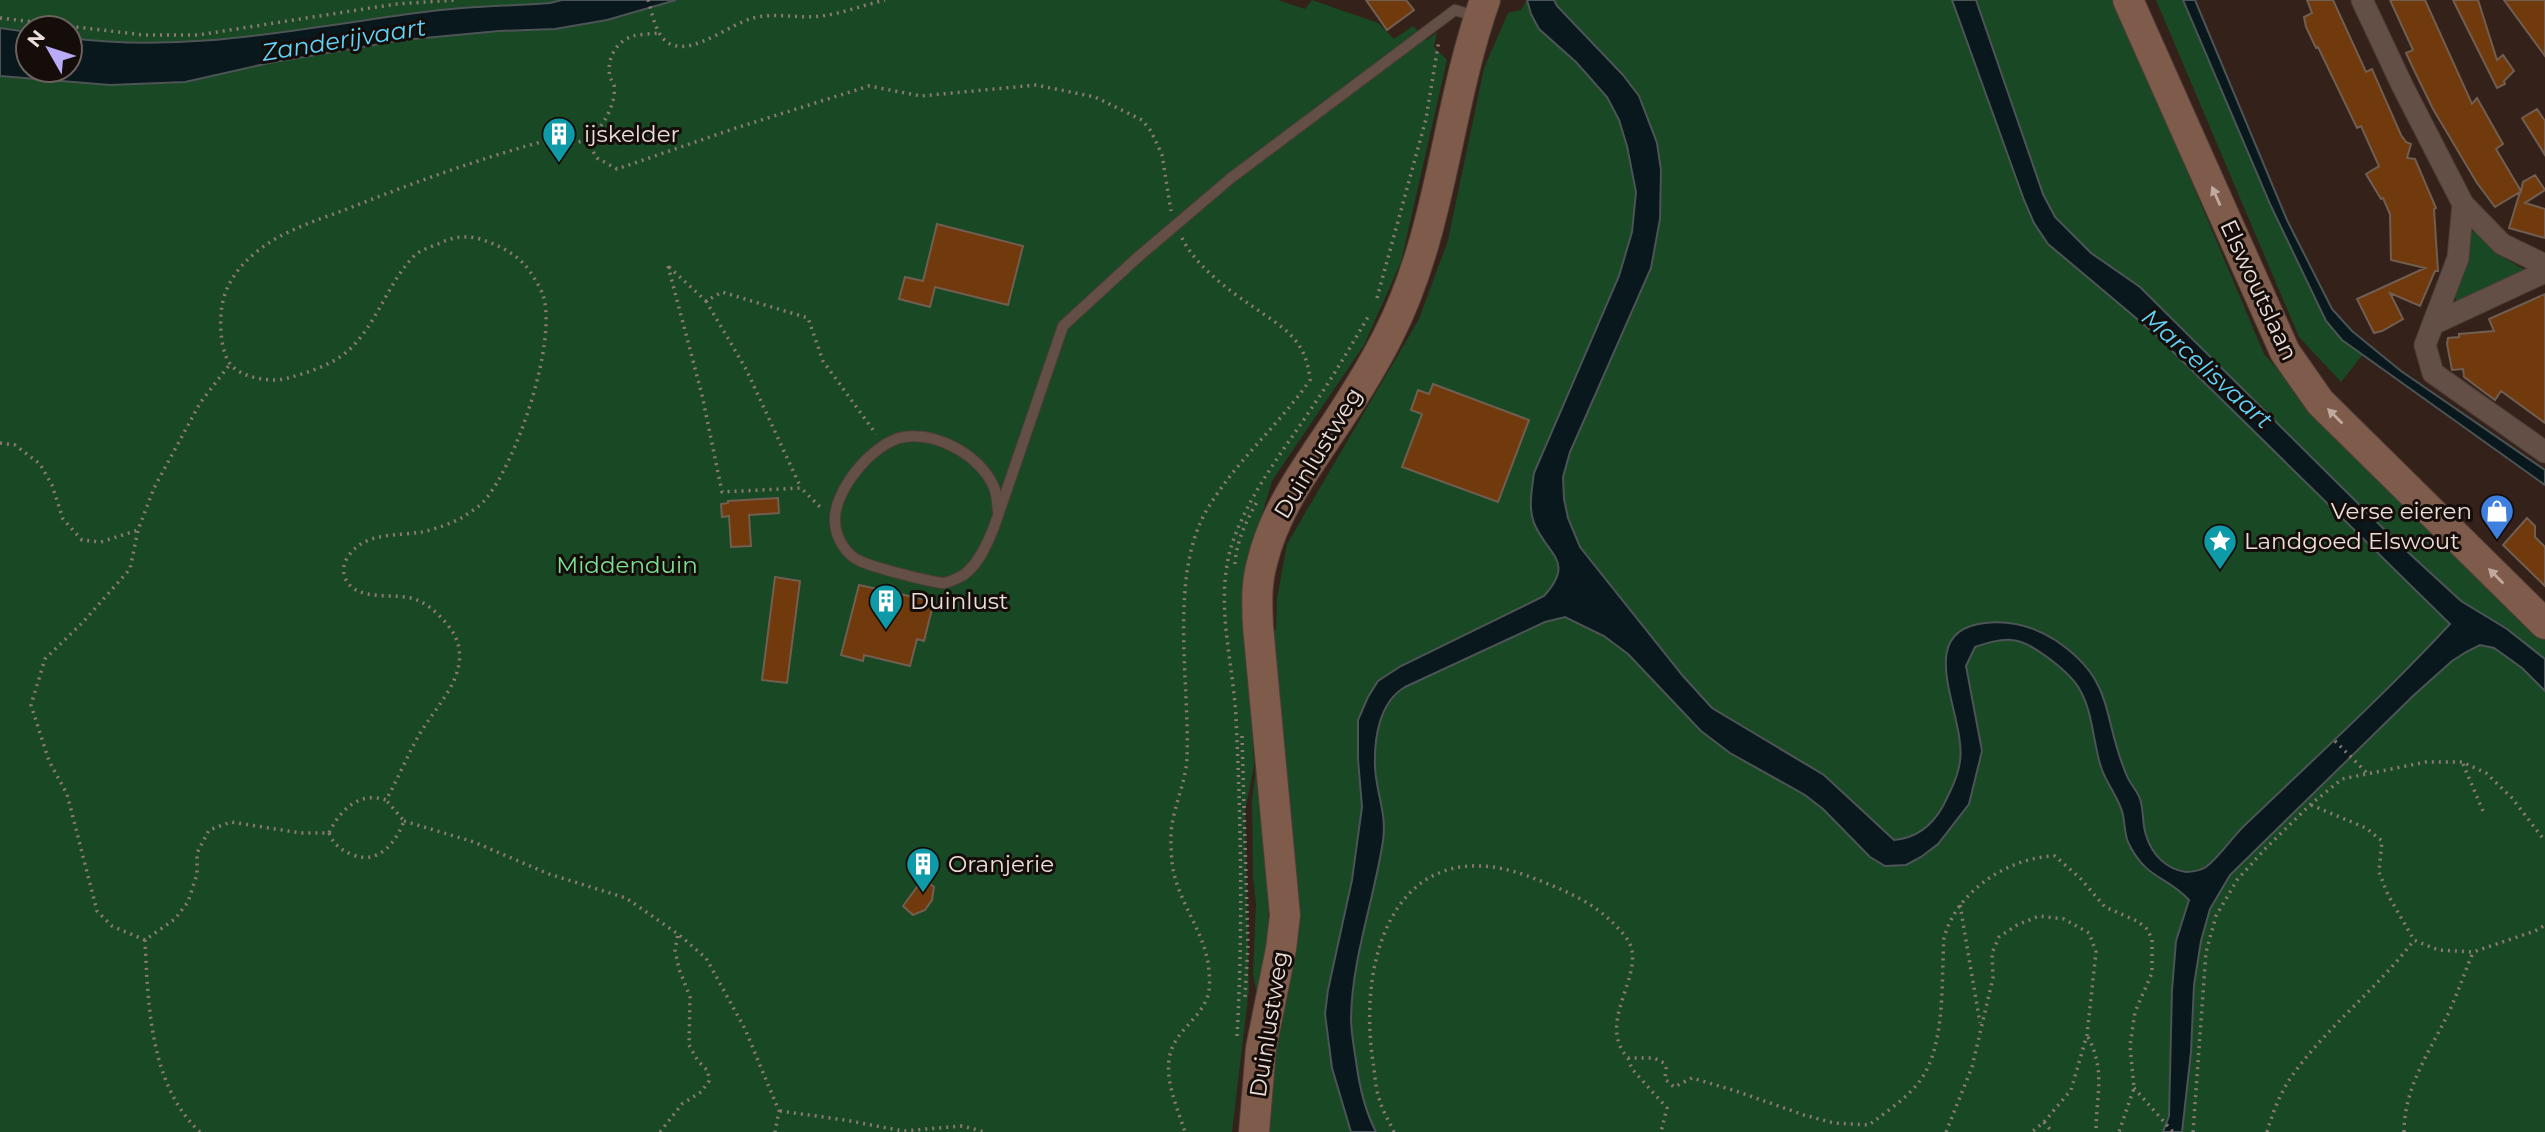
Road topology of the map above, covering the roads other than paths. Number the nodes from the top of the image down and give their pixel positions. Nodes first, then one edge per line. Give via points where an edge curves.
1 (2128, 0) edge
2 (2362, 0) edge
3 (1466, 11) edge
4 (2463, 204) junction
5 (2545, 265) edge
6 (2545, 272) edge
7 (2433, 324) junction
8 (2545, 452) edge
9 (998, 511) junction
10 (2545, 624) edge
11 (1254, 1132) edge

10 -> 1 street, Elswoutslaan via 2320,402 2296,371
2 - 4 street
3 - 9 lane via 1295,128 1063,326
3 - 11 street, Duinlustweg via 1457,97 1433,215 1407,295 1360,386 1280,512 1261,565 1256,597 1285,915 1261,1048
4 - 5 street via 2502,244
4 - 7 street via 2458,258
6 - 7 street
7 - 8 street via 2426,345 2433,373
9 - 9 lane via 994,486 967,455 949,444 907,437 885,446 859,467 847,482 834,521 844,548 859,561 945,583 961,577 976,562

